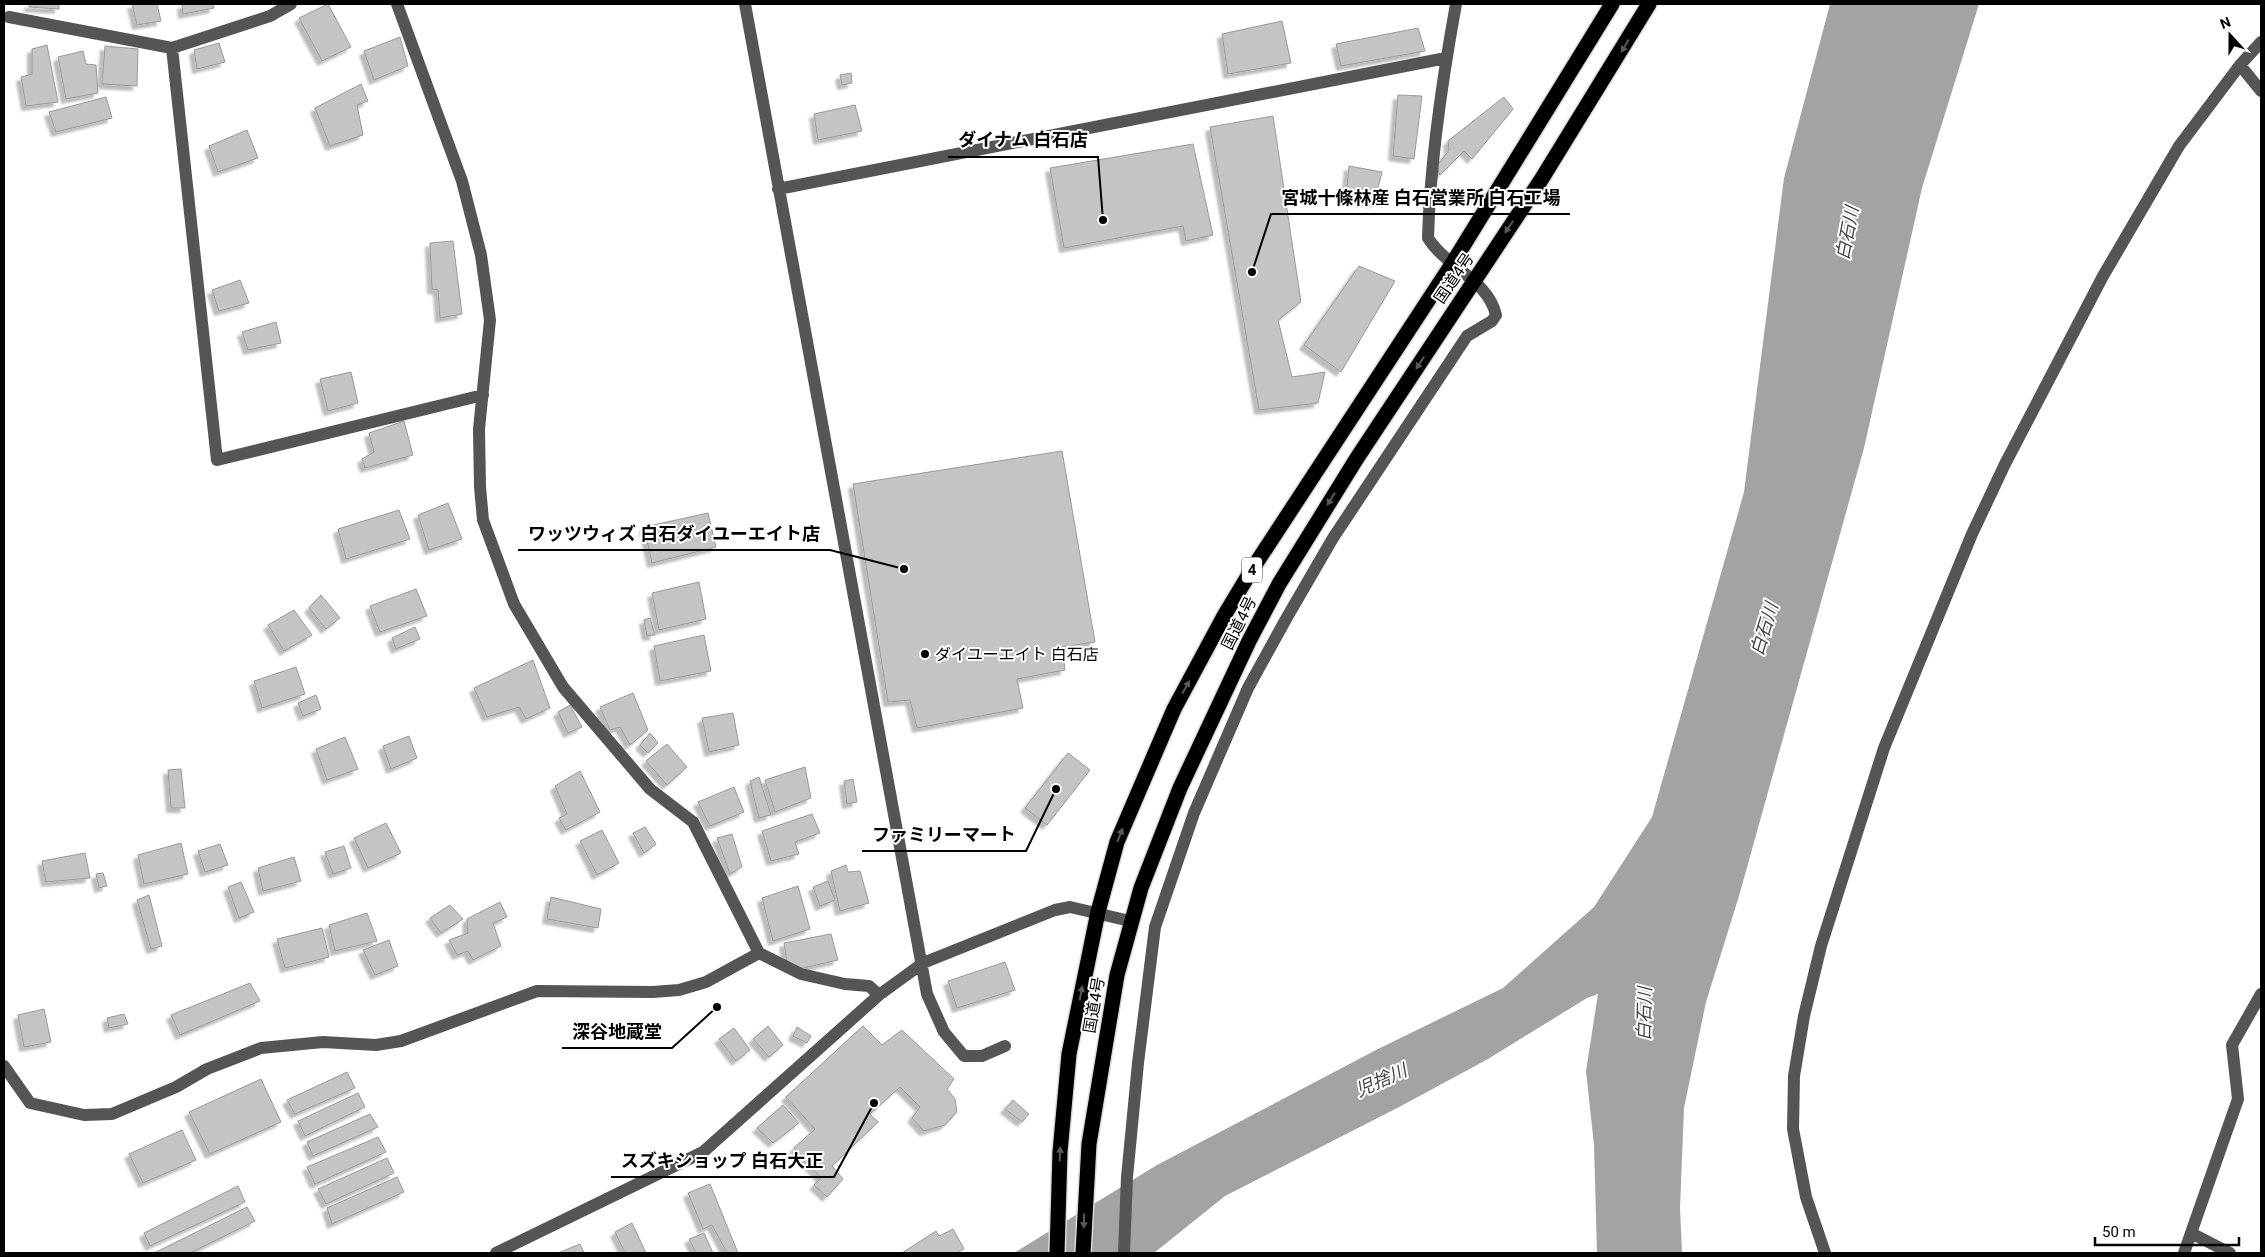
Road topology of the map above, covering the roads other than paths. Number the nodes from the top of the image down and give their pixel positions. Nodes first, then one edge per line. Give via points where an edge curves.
1 (291, 4) edge
2 (397, 4) edge
3 (745, 4) edge
4 (1456, 4) edge
5 (1612, 4) edge
6 (1650, 4) edge
7 (9, 17) dead end
8 (2261, 42) edge
9 (172, 48) junction
10 (1446, 58) junction
11 (2240, 65) junction
12 (2261, 91) edge
13 (778, 189) junction
14 (1452, 264) junction
15 (1473, 281) junction
16 (483, 395) junction
17 (1098, 912) junction
18 (1130, 921) junction
19 (759, 953) junction
20 (922, 963) junction
21 (2261, 994) edge
22 (879, 995) junction
23 (1005, 1046) dead end
24 (4, 1066) edge
25 (2191, 1233) junction
26 (496, 1253) edge
27 (1057, 1253) edge
28 (1083, 1253) edge
29 (1124, 1253) edge
30 (1825, 1253) edge
31 (2184, 1253) edge
32 (2230, 1253) edge

1 - 9 street via 270,16
2 - 16 street via 462,181 481,255 490,320
3 - 13 street
4 - 10 street
5 - 14 highway, 国道4号 / 4
6 -> 15 highway, 国道4号 / 4 via 1541,180
7 - 9 street
8 - 11 street
9 - 16 street via 217,460
10 - 13 street
10 - 14 street via 1429,194 1428,238
11 - 12 street
11 - 30 street via 2179,146 2094,293 1972,534 1884,748 1821,946 1794,1076 1793,1129 1806,1197
13 - 20 street
14 - 15 street
17 -> 14 highway, 国道4号 / 4 via 1117,842 1139,789 1174,709 1224,616
15 -> 18 highway, 国道4号 / 4 via 1279,584 1180,788
15 - 29 street via 1486,292 1496,315 1492,321 1467,336 1333,538 1248,688 1194,813 1155,928 1127,1177
16 - 19 street via 479,429 483,520 514,604 563,687 650,789 693,822
17 - 18 street
17 - 20 street via 1070,907 1055,910
27 -> 17 highway, 国道4号 / 4 via 1060,1152 1069,1054
18 -> 28 highway, 国道4号 / 4 via 1095,1100 1085,1189
19 - 22 street via 801,974 869,986
19 - 24 street via 706,982 679,990 537,991 401,1041 376,1045 323,1042 261,1048 207,1069 176,1087 112,1114 84,1115 30,1103
20 - 22 street
20 - 23 street via 927,994 944,1032 964,1056 982,1056
21 - 25 street via 2232,1045 2238,1099
22 - 26 street via 703,1152
25 - 31 street
25 - 32 street

